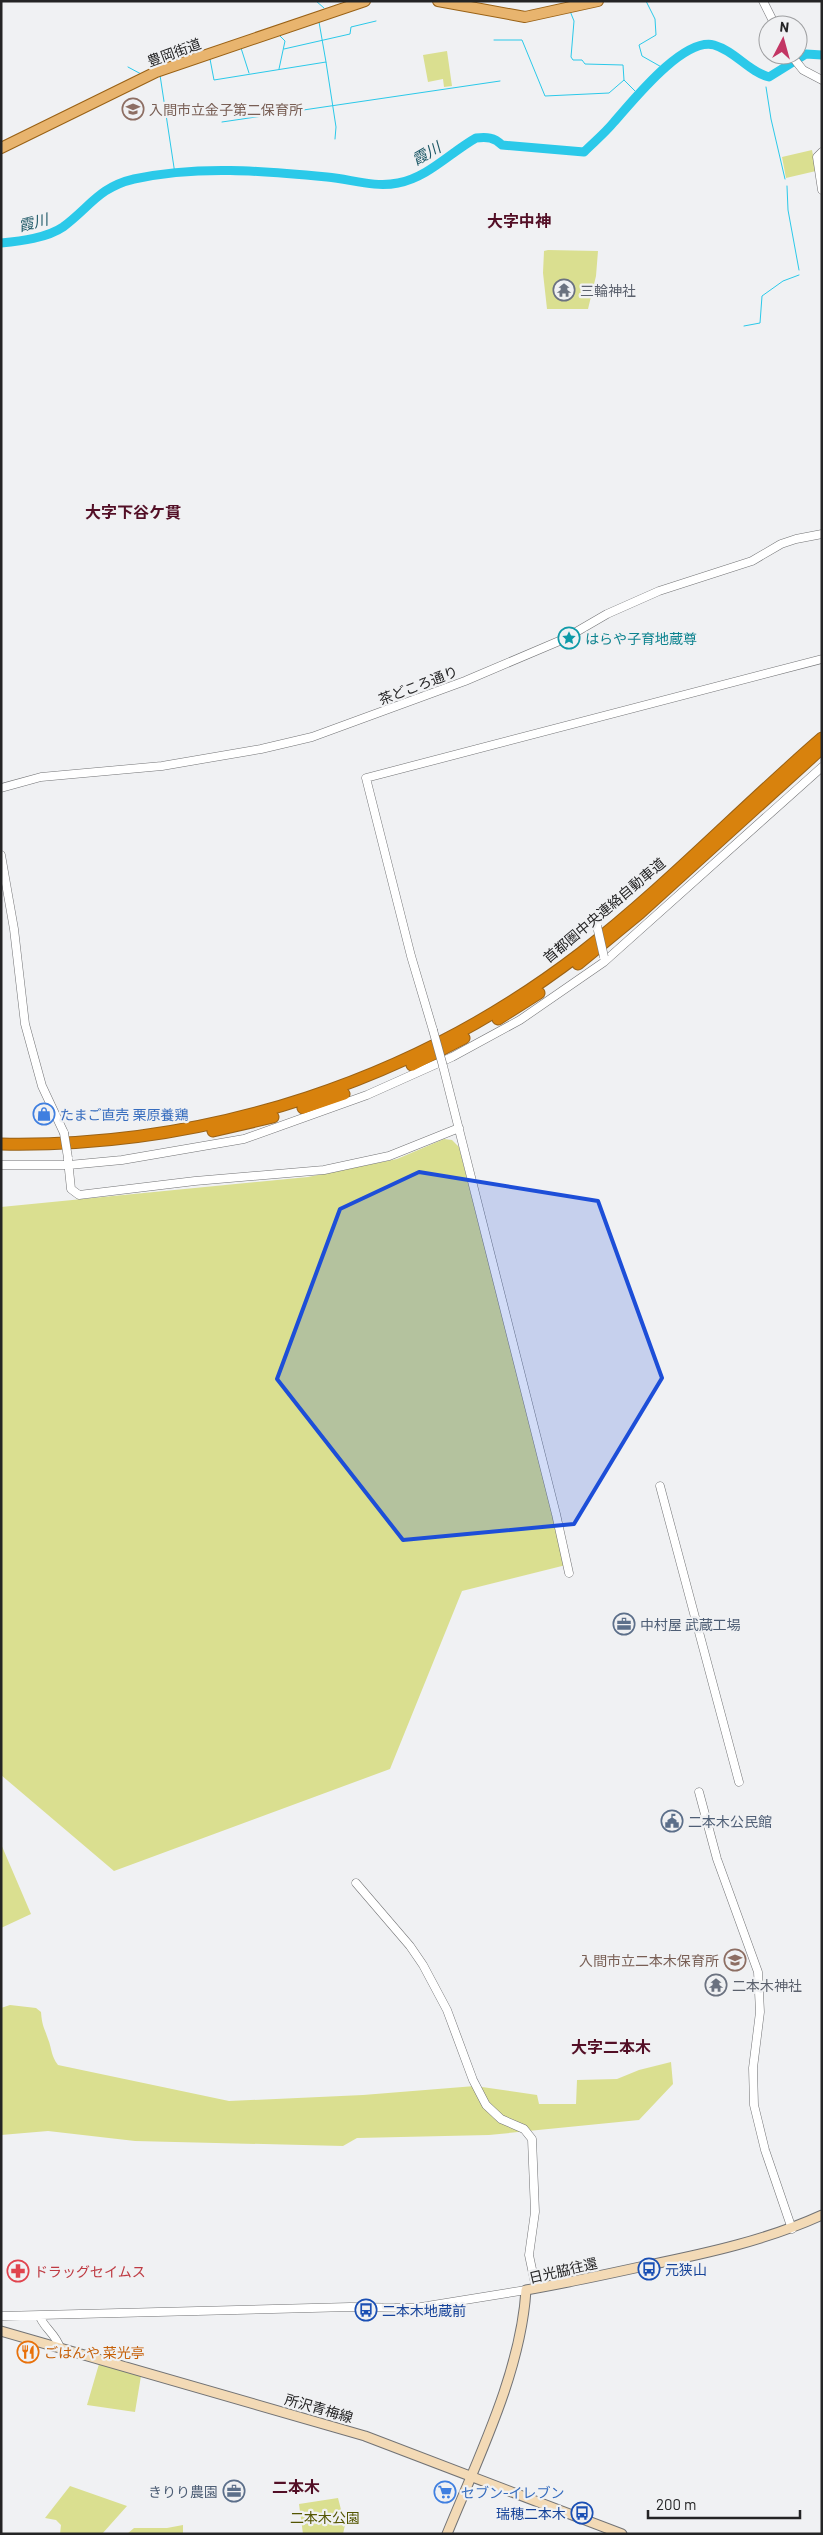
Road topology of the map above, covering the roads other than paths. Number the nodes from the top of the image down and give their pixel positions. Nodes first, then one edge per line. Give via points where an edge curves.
1 (365, 1) edge
2 (438, 1) edge
3 (598, 1) edge
4 (763, 1) edge
5 (770, 15) edge
6 (799, 65) edge
7 (822, 80) edge
8 (1, 148) edge
9 (822, 152) edge
10 (822, 190) edge
11 (822, 534) edge
12 (822, 660) edge
13 (822, 738) edge
14 (822, 748) edge
15 (822, 766) edge
16 (1, 788) edge
17 (1, 856) edge
18 (596, 925) dead end
19 (604, 959) junction
20 (459, 1128) junction
21 (1, 1144) edge
22 (1, 1152) edge
23 (68, 1162) junction
24 (1, 1165) edge
25 (660, 1486) dead end
26 (569, 1573) dead end
27 (739, 1782) dead end
28 (699, 1792) dead end
29 (356, 1883) dead end
30 (822, 2215) edge
31 (792, 2228) junction
32 (536, 2288) junction
33 (526, 2290) junction
34 (1, 2316) edge
35 (40, 2316) junction
36 (1, 2331) edge
37 (60, 2348) junction
38 (471, 2475) junction
39 (447, 2534) edge
40 (622, 2534) edge

1 - 8 main road, 豊岡街道 via 156,72
2 - 3 main road via 525,17
4 - 5 street
6 - 7 street via 805,72
9 - 10 street via 817,158
11 - 16 street, 茶どころ通り via 781,544 752,561 659,591 564,638 472,677 312,737 162,766 41,777
12 - 20 street, bridge via 366,778
13 - 21 highway, 首都圏中央連絡自動車道 via 583,951 488,1016 408,1058 321,1094 205,1126 112,1140
14 - 22 highway, 首都圏中央連絡自動車道 via 588,957 521,1005 433,1054 324,1101 206,1133 113,1148
15 - 19 street
17 - 23 street, bridge via 26,1024 42,1086 64,1133
18 - 19 street, bridge
19 - 23 street via 520,1020 421,1072 338,1106 236,1141 167,1154
20 - 23 street via 389,1156 324,1170 195,1181 79,1196 72,1189
20 - 26 street
23 - 24 street
25 - 27 street
28 - 31 street via 718,1859 758,1972 761,2005 753,2068 754,2106 762,2142
29 - 32 street via 410,1946 427,1972 447,2010 473,2080 486,2105 501,2119 524,2129 532,2139 535,2212 529,2255
30 - 31 main road, 日光脇往還
31 - 32 main road, 日光脇往還 via 674,2260
32 - 33 main road, 日光脇往還
33 - 35 street via 415,2308 350,2306
33 - 38 main road, 日光脇往還 via 522,2325 509,2372
34 - 35 street
35 - 37 street
36 - 37 main road, 所沢青梅線
37 - 38 main road, 所沢青梅線 via 335,2427
38 - 39 main road, 日光脇往還
38 - 40 main road, 所沢青梅線

